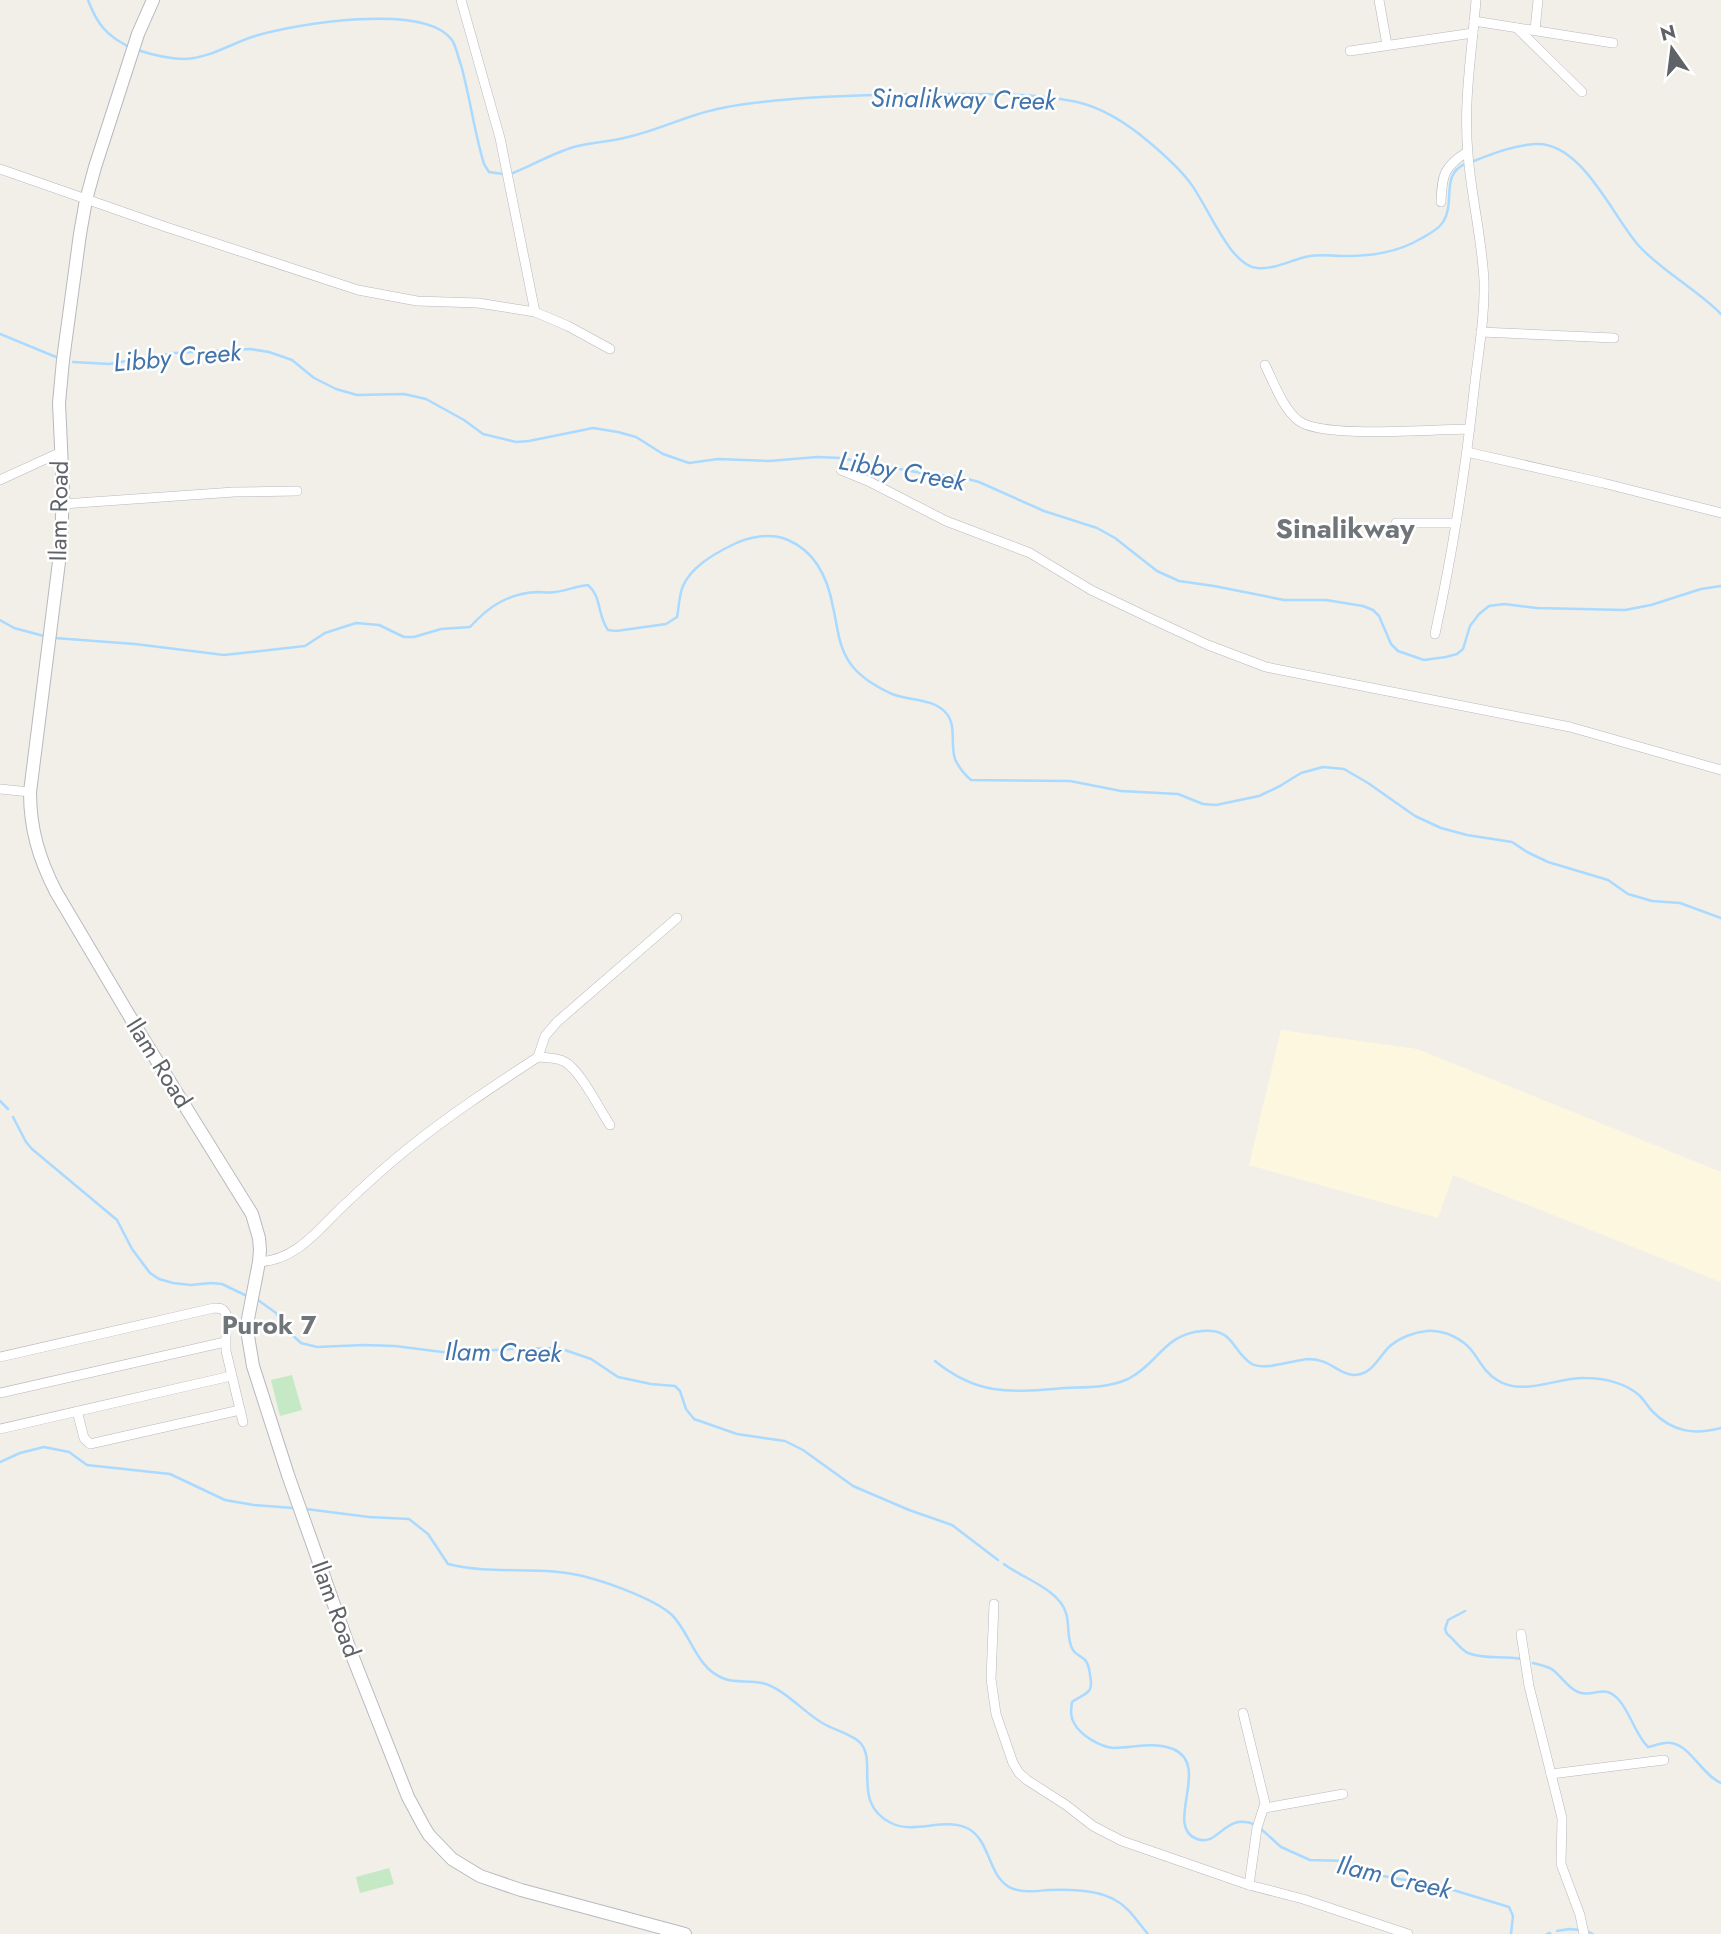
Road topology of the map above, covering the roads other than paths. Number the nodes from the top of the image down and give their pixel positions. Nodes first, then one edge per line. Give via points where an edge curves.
1 (153, 0) edge
2 (461, 0) edge
3 (1380, 0) edge
4 (1476, 0) edge
5 (1538, 0) edge
6 (1474, 21) junction
7 (1515, 27) junction
8 (1535, 30) junction
9 (1473, 33) junction
10 (1613, 43) dead end
11 (1387, 45) junction
12 (1350, 51) dead end
13 (1582, 92) dead end
14 (1467, 152) junction
15 (0, 169) edge
16 (86, 200) junction
17 (1441, 202) dead end
18 (535, 312) junction
19 (1481, 332) junction
20 (1614, 338) dead end
21 (610, 349) dead end
22 (1265, 365) dead end
23 (1470, 429) junction
24 (61, 452) junction
25 (1467, 452) junction
26 (841, 470) dead end
27 (0, 480) edge
28 (297, 491) dead end
29 (63, 504) junction
30 (1721, 513) edge
31 (1396, 523) dead end
32 (1456, 523) junction
33 (1435, 634) dead end
34 (1721, 769) edge
35 (0, 789) edge
36 (30, 792) junction
37 (677, 918) dead end
38 (538, 1057) junction
39 (610, 1125) dead end
40 (260, 1262) junction
41 (225, 1342) junction
42 (0, 1357) edge
43 (231, 1376) junction
44 (0, 1392) edge
45 (240, 1410) junction
46 (77, 1411) junction
47 (243, 1422) dead end
48 (0, 1429) edge
49 (995, 1604) dead end
50 (1521, 1634) dead end
51 (1244, 1713) dead end
52 (1664, 1760) dead end
53 (1551, 1774) junction
54 (1343, 1794) dead end
55 (1265, 1808) junction
56 (1249, 1885) junction
57 (685, 1934) edge
58 (1408, 1934) edge
59 (1584, 1934) edge

1 - 16 street, Ilam Road
2 - 18 street via 500,138
3 - 11 street
4 - 6 street
5 - 8 street
6 - 7 street
6 - 9 street
7 - 8 street
7 - 13 street
8 - 10 street
9 - 11 street
9 - 14 street
11 - 12 street
14 - 17 street via 1444,173
14 - 19 street via 1484,281
15 - 16 street
16 - 18 street via 358,290 416,301 478,303
16 - 24 street, Ilam Road via 60,384
18 - 21 street
19 - 20 street
19 - 23 street
22 - 23 street via 1291,412 1309,426 1343,431
23 - 25 street
24 - 27 street
24 - 29 street, Ilam Road
25 - 30 street
25 - 32 street
26 - 34 street via 946,521 1030,553 1091,590 1208,645 1257,663 1570,727
28 - 29 street
29 - 36 street, Ilam Road
31 - 32 street
32 - 33 street
35 - 36 street
36 - 40 street, Ilam Road via 32,829 45,870 252,1214
37 - 38 street via 557,1022 545,1036
38 - 39 street via 565,1062 575,1070
38 - 40 street via 404,1152 300,1248 271,1262
40 - 57 street, Ilam Road via 248,1319 253,1366 350,1650 408,1797 429,1835 452,1859 480,1876
41 - 42 street via 226,1314 214,1308
41 - 43 street
41 - 44 street
43 - 45 street
43 - 46 street
45 - 46 street via 90,1444
45 - 47 street
46 - 48 street
49 - 56 street via 991,1679 996,1714 1020,1773 1114,1838
50 - 53 street
51 - 55 street
52 - 53 street
53 - 59 street via 1562,1818 1561,1864
54 - 55 street
55 - 56 street
56 - 58 street

